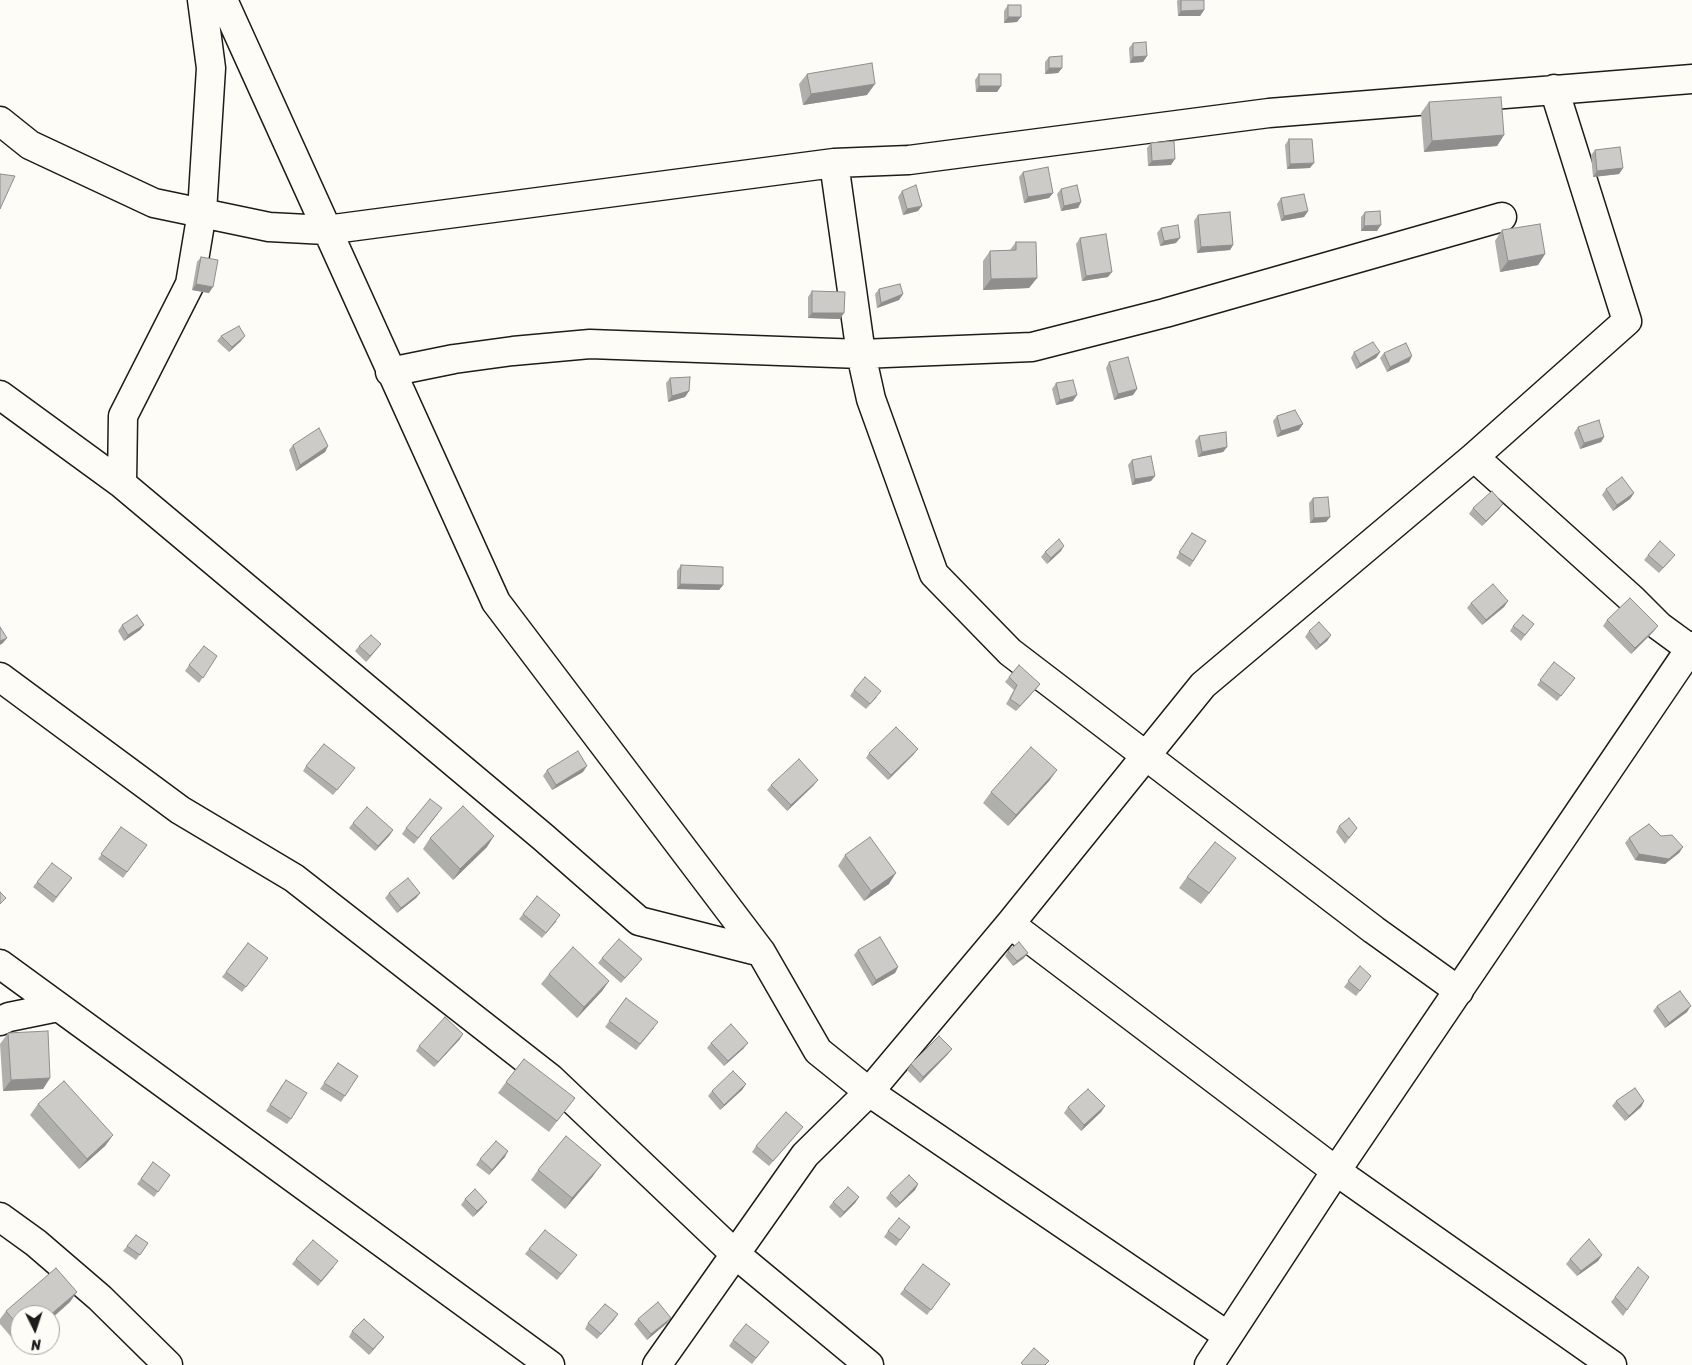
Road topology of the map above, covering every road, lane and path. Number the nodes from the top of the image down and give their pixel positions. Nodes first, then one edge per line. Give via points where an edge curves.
1 (202, 0) edge
2 (223, 0) edge
3 (1692, 79) edge
4 (1554, 89) junction
5 (0, 121) edge
6 (834, 163) junction
7 (202, 212) junction
8 (1502, 217) dead end
9 (326, 230) junction
10 (860, 354) junction
11 (390, 372) junction
12 (0, 395) edge
13 (1474, 457) junction
14 (122, 484) junction
15 (1691, 647) edge
16 (0, 677) edge
17 (1147, 755) junction
18 (1010, 924) junction
19 (761, 952) junction
20 (0, 964) edge
21 (1458, 991) junction
22 (58, 1007) junction
23 (0, 1021) edge
24 (869, 1092) junction
25 (1336, 1171) junction
26 (0, 1218) edge
27 (734, 1253) junction
28 (1228, 1336) junction
29 (168, 1365) edge
30 (550, 1365) edge
31 (657, 1365) edge
32 (869, 1365) edge
33 (1209, 1365) edge
34 (1612, 1365) edge

1 - 7 street via 211,68
2 - 9 street
3 - 4 street
4 - 6 street via 1269,113 909,160
4 - 13 street via 1627,321
5 - 7 street via 30,145 154,203
6 - 9 street
6 - 10 street
7 - 9 street via 269,227
7 - 14 street via 190,284 123,416
8 - 10 street via 1165,313 1032,347
9 - 11 street
10 - 11 street via 590,344 454,359
10 - 17 street via 871,400 934,574 1010,652
11 - 19 street via 496,602
12 - 14 street
13 - 15 street via 1659,626
13 - 17 street via 1203,685
14 - 19 street via 543,837 639,922
15 - 21 street
16 - 27 street via 180,810 294,878 550,1078
17 - 18 street
17 - 21 street
18 - 24 street
18 - 25 street
19 - 24 street via 818,1051
20 - 22 street
21 - 25 street
22 - 23 street
22 - 30 street
24 - 27 street via 805,1155
24 - 28 street
25 - 28 street
25 - 34 street
26 - 29 street via 36,1243 100,1298
27 - 31 street
27 - 32 street
28 - 33 street

